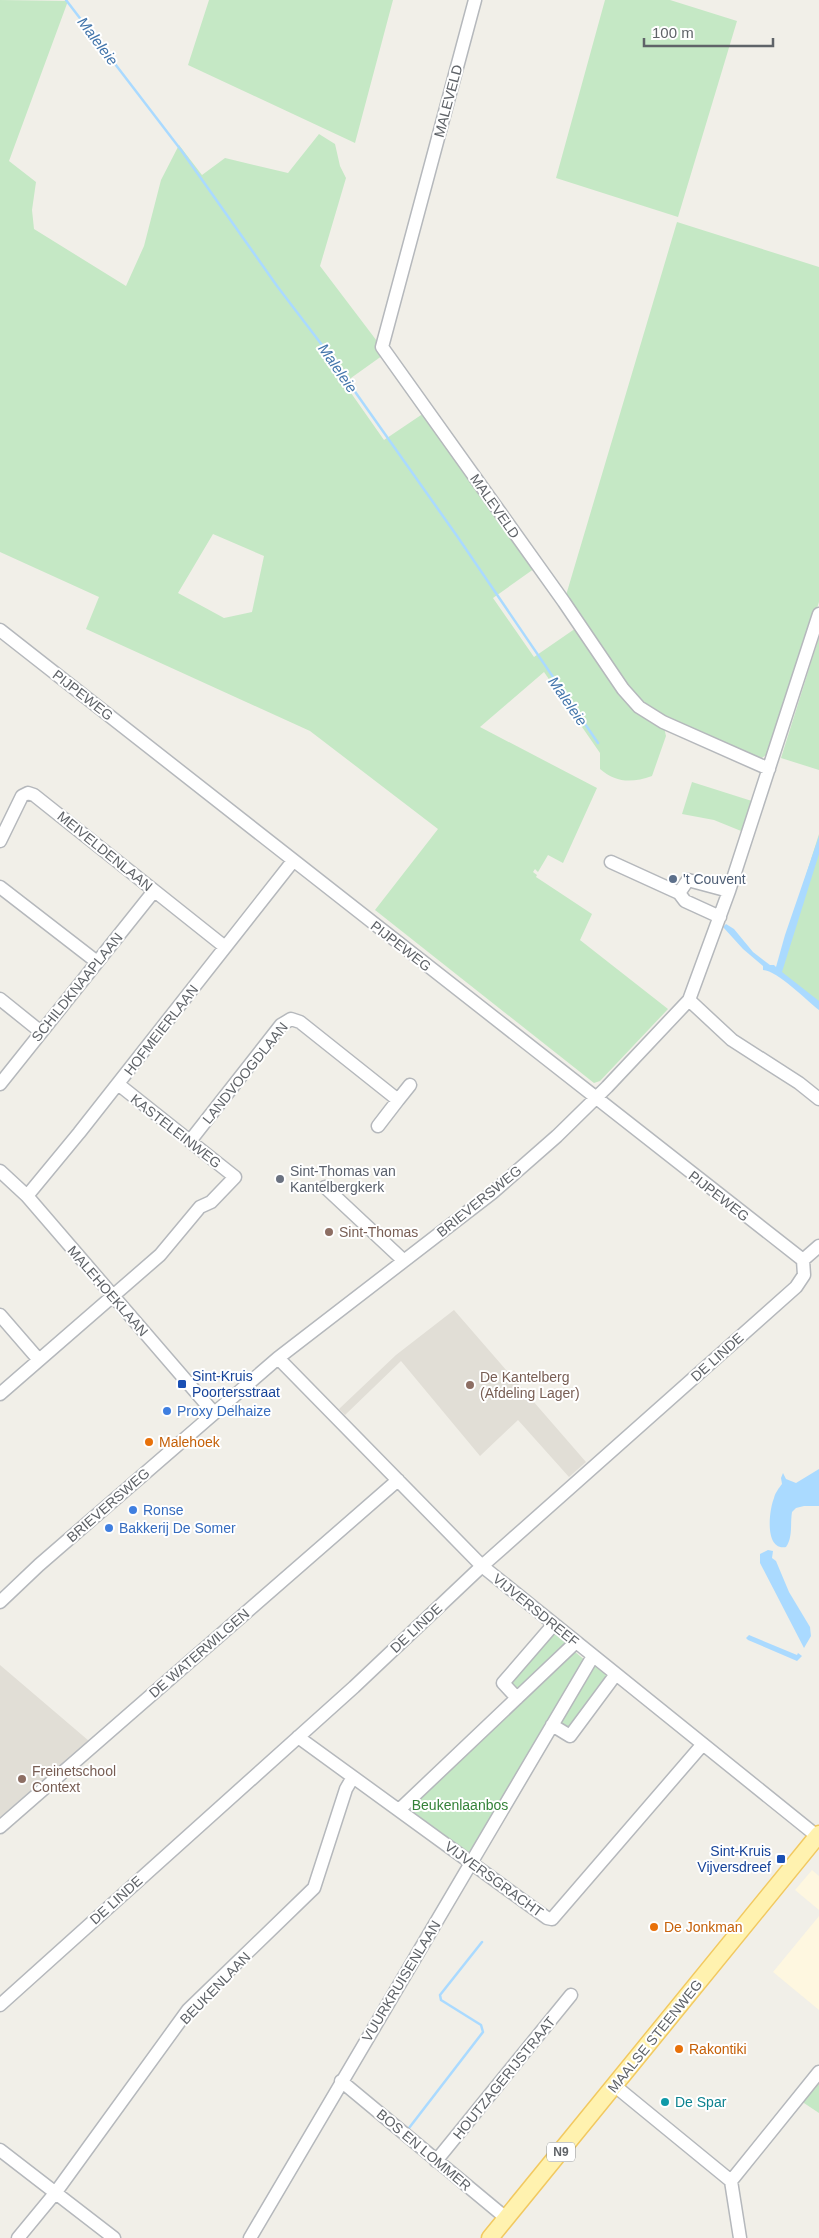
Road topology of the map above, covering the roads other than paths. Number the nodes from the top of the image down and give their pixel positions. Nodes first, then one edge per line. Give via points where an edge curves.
1 (475, 0) edge
2 (819, 614) edge
3 (0, 630) edge
4 (769, 769) junction
5 (0, 842) edge
6 (292, 861) junction
7 (611, 862) dead end
8 (0, 887) edge
9 (154, 891) junction
10 (729, 891) junction
11 (678, 893) junction
12 (720, 916) junction
13 (225, 947) junction
14 (97, 962) junction
15 (0, 999) edge
16 (689, 1000) junction
17 (41, 1032) junction
18 (0, 1084) edge
19 (118, 1084) junction
20 (410, 1085) dead end
21 (819, 1099) edge
22 (398, 1100) junction
23 (595, 1100) junction
24 (378, 1126) dead end
25 (190, 1141) junction
26 (0, 1171) edge
27 (326, 1186) dead end
28 (26, 1196) junction
29 (819, 1246) edge
30 (403, 1260) junction
31 (803, 1260) junction
32 (113, 1296) junction
33 (0, 1315) edge
34 (278, 1358) junction
35 (39, 1360) junction
36 (0, 1394) edge
37 (214, 1413) junction
38 (398, 1480) junction
39 (482, 1566) junction
40 (0, 1602) edge
41 (554, 1624) junction
42 (576, 1642) junction
43 (593, 1656) junction
44 (616, 1674) junction
45 (517, 1698) junction
46 (552, 1726) junction
47 (298, 1737) junction
48 (703, 1744) junction
49 (353, 1777) junction
50 (399, 1810) junction
51 (0, 1827) edge
52 (818, 1835) edge
53 (471, 1863) junction
54 (571, 1995) dead end
55 (0, 2005) edge
56 (819, 2072) edge
57 (342, 2081) junction
58 (615, 2086) junction
59 (0, 2150) edge
60 (436, 2160) junction
61 (731, 2181) junction
62 (56, 2192) junction
63 (506, 2218) junction
64 (18, 2238) edge
65 (114, 2238) edge
66 (250, 2238) edge
67 (490, 2238) edge
68 (740, 2238) edge

1 - 4 street, MALEVELD via 382,347 623,689 639,707 663,722
2 - 4 street
3 - 6 street, PIJPEWEG
4 - 10 street, BRIEVERSWEG
5 - 9 street, MEIVELDENLAAN via 22,796 28,793
6 - 13 street, HOFMEIERLAAN
6 - 23 street, PIJPEWEG
7 - 11 street
8 - 14 street
9 - 13 street, MEIVELDENLAAN
9 - 14 street, SCHILDKNAAPLAAN
10 - 11 street via 688,880
10 - 12 street, BRIEVERSWEG
11 - 12 street via 685,901
12 - 16 street, BRIEVERSWEG
13 - 19 street, HOFMEIERLAAN
14 - 17 street, SCHILDKNAAPLAAN
15 - 17 street
16 - 21 street via 732,1040
16 - 23 street, BRIEVERSWEG
17 - 18 street, SCHILDKNAAPLAAN
19 - 25 street, KASTELEINWEG
19 - 28 street, HOFMEIERLAAN
20 - 22 street
22 - 24 street
22 - 25 street, LANDVOOGDLAAN via 300,1022 291,1019 281,1025
23 - 30 street, BRIEVERSWEG via 492,1193
23 - 31 street, PIJPEWEG
25 - 32 street, KASTELEINWEG via 235,1177 211,1202 200,1207 160,1255
26 - 28 street, MALEHOEKLAAN
27 - 30 street
28 - 32 street, MALEHOEKLAAN
29 - 31 street
30 - 34 street, BRIEVERSWEG
31 - 39 street, DE LINDE via 804,1275 796,1287
32 - 35 street
32 - 37 street, MALEHOEKLAAN
33 - 35 street
34 - 37 street, BRIEVERSWEG
34 - 38 street, VIJVERSDREEF
35 - 36 street
37 - 40 street, BRIEVERSWEG
38 - 39 street, VIJVERSDREEF
38 - 51 street, DE WATERWILGEN
39 - 41 street, VIJVERSDREEF
39 - 47 street, DE LINDE
41 - 42 street, VIJVERSDREEF
41 - 45 street via 503,1683
42 - 43 street, VIJVERSDREEF
42 - 45 street
43 - 44 street, VIJVERSDREEF
43 - 46 street, VUURKRUISENLAAN
44 - 46 street via 570,1736
44 - 48 street, VIJVERSDREEF
45 - 50 street
46 - 53 street, VUURKRUISENLAAN
47 - 49 street, VIJVERSGRACHT
47 - 55 street, DE LINDE
48 - 52 street, VIJVERSDREEF
48 - 53 street, VIJVERSGRACHT via 552,1919
49 - 50 street, VIJVERSGRACHT
49 - 62 street, BEUKENLAAN via 346,1789 314,1888 188,2010
50 - 53 street, VIJVERSGRACHT
52 - 58 main road, MAALSE STEENWEG / N9
53 - 57 street, VUURKRUISENLAAN
54 - 60 street, HOUTZAGERIJSTRAAT
56 - 61 street
57 - 60 street, BOS EN LOMMER
57 - 66 street, VUURKRUISENLAAN
58 - 61 street
58 - 63 main road, MAALSE STEENWEG / N9
59 - 62 street
60 - 63 street, BOS EN LOMMER
61 - 68 street
62 - 64 street, BEUKENLAAN
62 - 65 street
63 - 67 main road, MAALSE STEENWEG / N9

